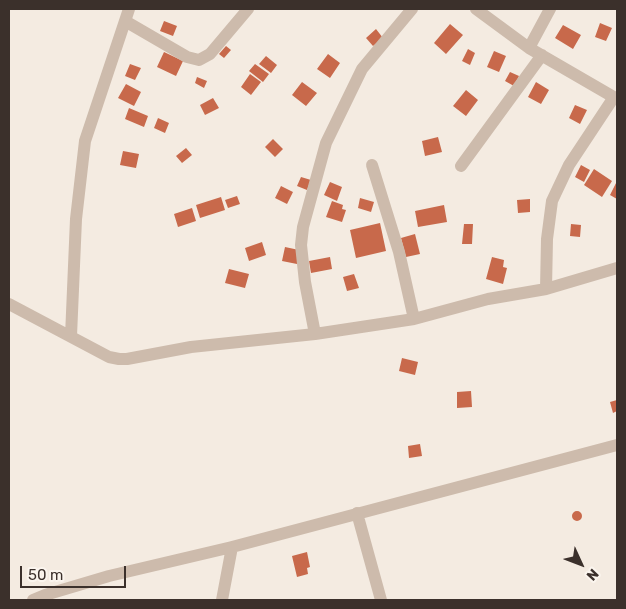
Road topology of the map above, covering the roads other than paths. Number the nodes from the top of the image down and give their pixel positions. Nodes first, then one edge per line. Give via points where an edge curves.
1 (248, 9) edge
2 (412, 9) edge
3 (476, 9) edge
4 (550, 9) edge
5 (127, 15) edge
6 (530, 48) junction
7 (542, 55) junction
8 (616, 98) edge
9 (372, 165) dead end
10 (461, 166) dead end
11 (617, 268) edge
12 (546, 289) junction
13 (9, 304) edge
14 (414, 319) junction
15 (315, 334) junction
16 (72, 336) junction
17 (617, 445) edge
18 (358, 513) junction
19 (232, 547) junction
20 (33, 600) edge
21 (222, 600) edge
22 (381, 600) edge

1 - 5 street via 210,54 199,60 188,57
2 - 15 street via 362,69 326,143 302,227 305,282
3 - 6 street
4 - 6 street
5 - 16 street via 85,142 76,219
6 - 7 street
7 - 8 street
7 - 10 street
8 - 12 street via 569,165 552,201
9 - 14 street via 399,252
11 - 12 street
12 - 14 street via 488,299
13 - 16 street
14 - 15 street
15 - 16 street via 119,360
17 - 18 street
18 - 19 street
18 - 22 street
19 - 20 street via 110,576
19 - 21 street

